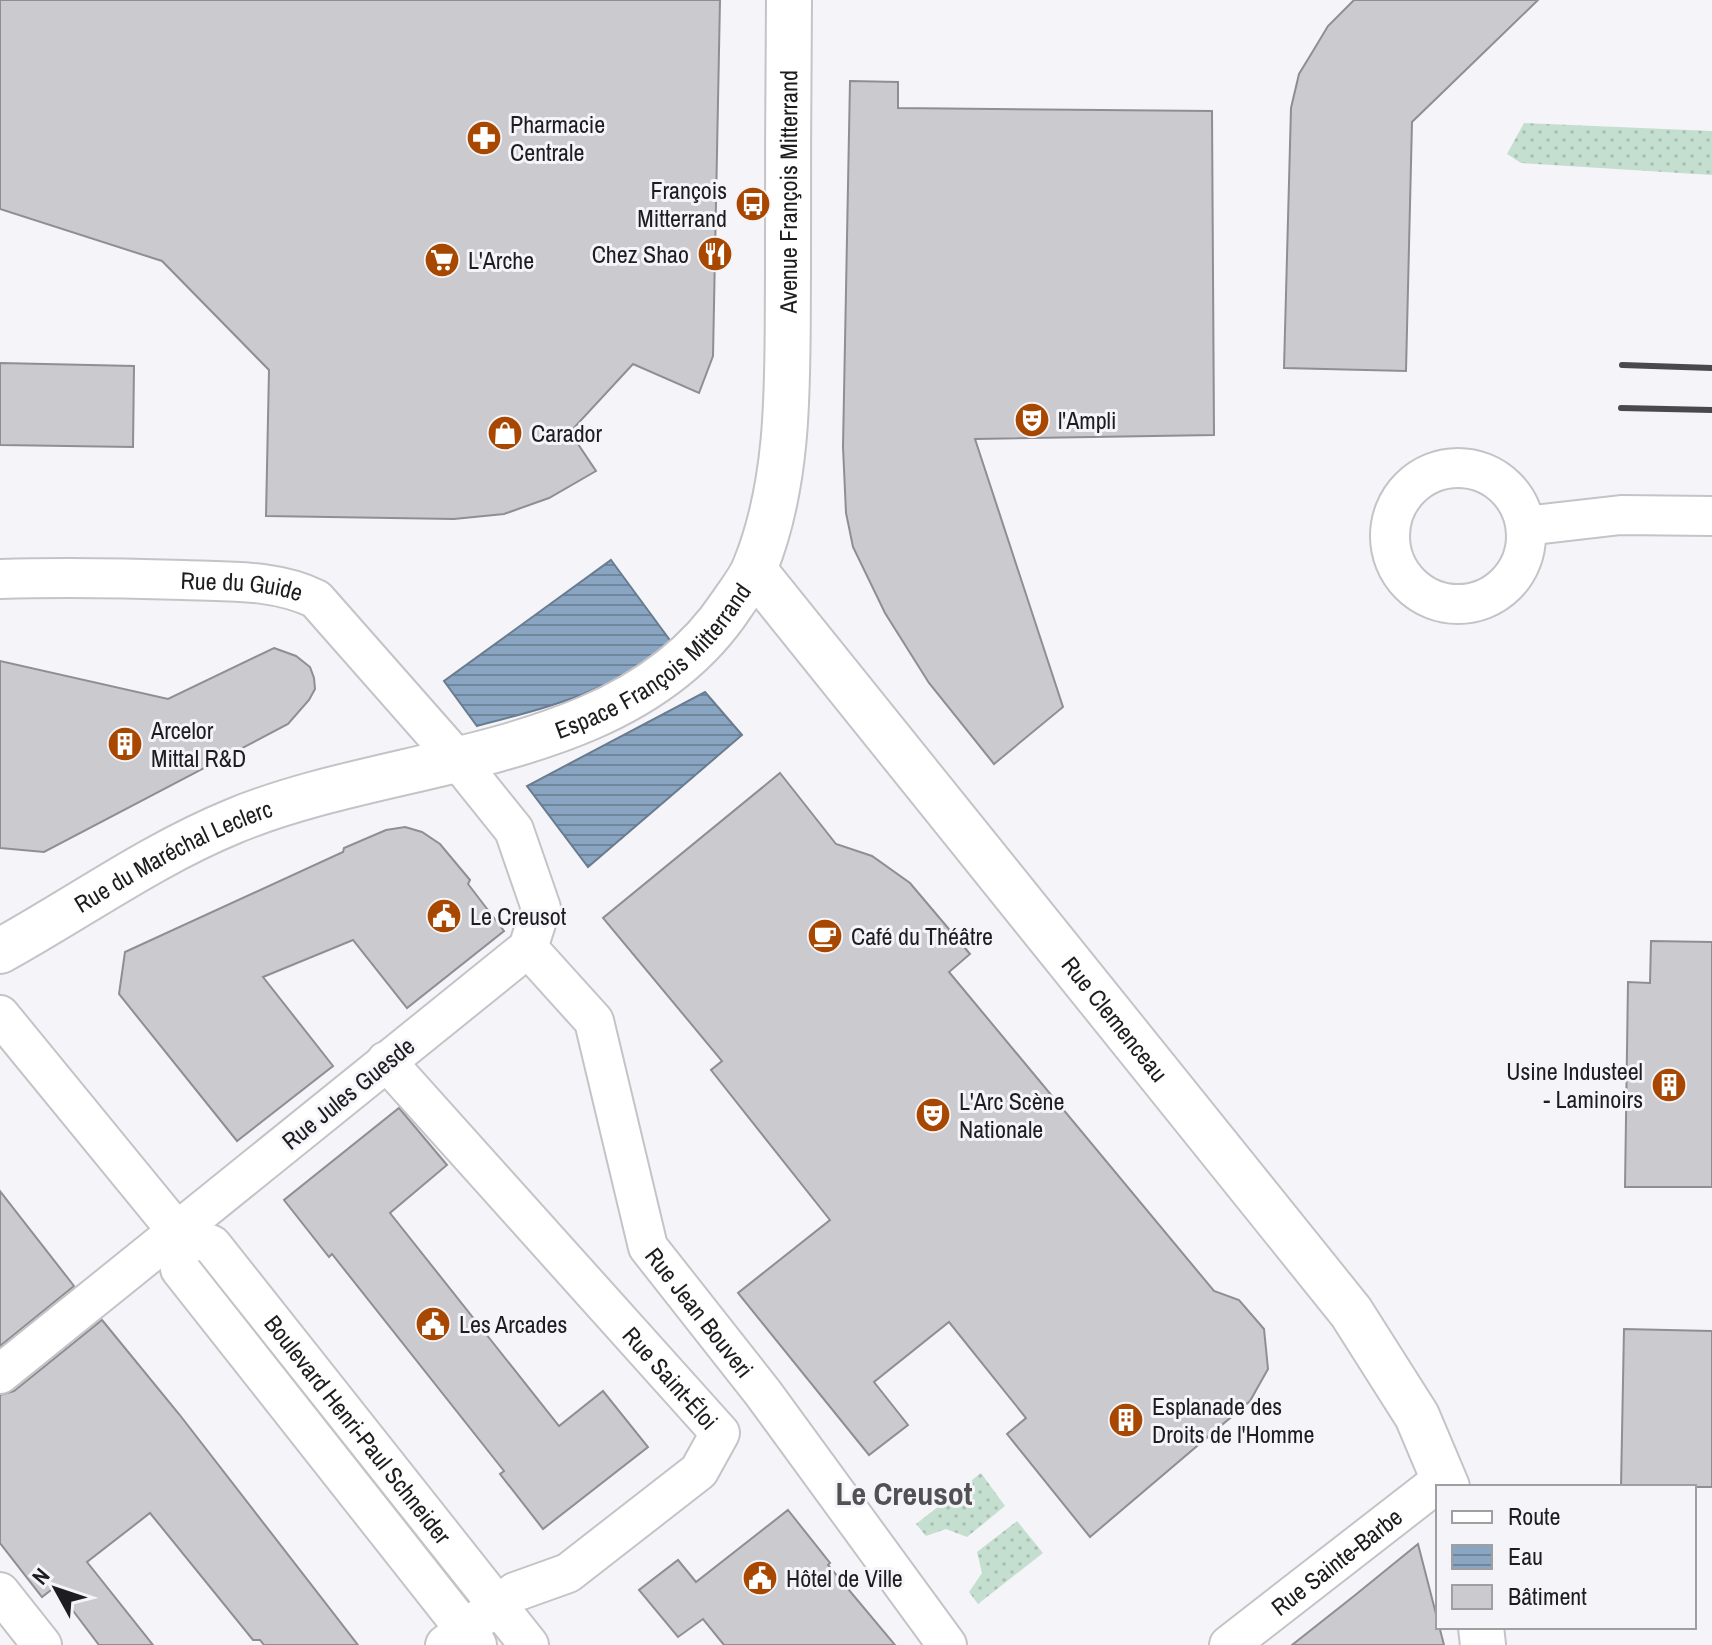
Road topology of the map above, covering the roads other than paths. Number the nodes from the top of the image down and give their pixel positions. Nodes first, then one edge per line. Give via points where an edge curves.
1 (789, 0) edge
2 (787, 385) joint
3 (1712, 516) edge
4 (1526, 526) dead end
5 (754, 570) junction
6 (0, 579) edge
7 (457, 759) junction
8 (354, 784) joint
9 (528, 948) junction
10 (0, 951) edge
11 (0, 1015) edge
12 (386, 1061) junction
13 (176, 1230) junction
14 (0, 1374) edge
15 (763, 1393) junction
16 (720, 1433) junction
17 (1445, 1482) edge
18 (1436, 1489) edge
19 (0, 1592) edge
20 (498, 1605) junction
21 (462, 1640) edge
22 (42, 1645) edge
23 (529, 1645) edge
24 (947, 1645) edge
25 (1229, 1645) edge

1 - 2 main road, Avenue François Mitterrand
2 - 5 main road, Espace François Mitterrand via 776,498
3 - 4 street via 1621,515
5 - 7 main road, Espace François Mitterrand via 716,629 669,675 541,736
5 - 17 main road, Rue Clemenceau via 1351,1312 1417,1416
6 - 7 street, Rue du Guide via 96,577 292,587 332,615
7 - 8 main road, Espace François Mitterrand
7 - 9 street via 514,830 541,908
8 - 10 main road, Rue du Maréchal Leclerc via 286,802 183,844
9 - 12 street, Rue Jules Guesde
9 - 15 street, Rue Jean Bouveri via 594,1021 648,1247
11 - 13 street, Boulevard Henri-Paul Schneider
12 - 13 street, Rue Jules Guesde
12 - 16 street, Rue Saint-Éloi
13 - 14 street, Rue Jules Guesde
13 - 20 street, Boulevard Henri-Paul Schneider via 212,1245
13 - 21 street, Boulevard Henri-Paul Schneider via 180,1269
15 - 16 street
15 - 24 street, Rue Jean Bouveri
16 - 20 street, Rue Saint-Éloi via 699,1471 568,1573 515,1592
18 - 25 street, Rue Sainte-Barbe
19 - 22 street
20 - 21 street, Rue Saint-Éloi
20 - 23 street, Boulevard Henri-Paul Schneider

